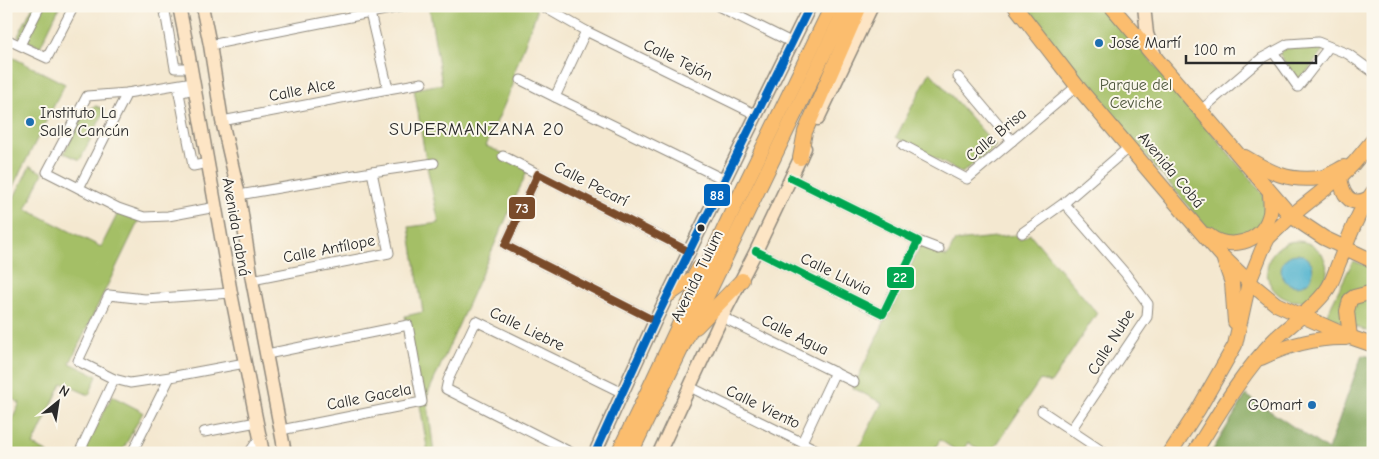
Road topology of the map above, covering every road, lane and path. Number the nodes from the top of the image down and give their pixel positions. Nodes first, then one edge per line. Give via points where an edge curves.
1 (40, 6) edge
2 (74, 6) edge
3 (164, 6) edge
4 (178, 6) edge
5 (202, 6) edge
6 (405, 6) edge
7 (718, 6) edge
8 (810, 6) edge
9 (832, 6) edge
10 (847, 6) edge
11 (860, 6) edge
12 (872, 6) edge
13 (1015, 6) edge
14 (1111, 6) edge
15 (1144, 6) edge
16 (544, 7) edge
17 (370, 13) junction
18 (586, 31) junction
19 (6, 38) edge
20 (793, 43) junction
21 (20, 45) junction
22 (1329, 47) junction
23 (211, 51) junction
24 (1272, 52) junction
25 (1156, 57) junction
26 (190, 64) junction
27 (1373, 72) edge
28 (958, 77) dead end
29 (521, 80) dead end
30 (422, 83) dead end
31 (1077, 86) junction
32 (191, 87) junction
33 (388, 89) junction
34 (127, 92) junction
35 (555, 97) junction
36 (1200, 111) junction
37 (757, 115) junction
38 (222, 121) junction
39 (1373, 140) edge
40 (1012, 141) junction
41 (903, 146) dead end
42 (1129, 147) junction
43 (1233, 149) junction
44 (502, 156) dead end
45 (800, 158) junction
46 (434, 162) dead end
47 (1354, 163) junction
48 (372, 172) junction
49 (538, 174) junction
50 (1340, 176) junction
51 (791, 178) junction
52 (725, 180) junction
53 (79, 188) junction
54 (1270, 193) junction
55 (239, 196) junction
56 (1370, 196) edge
57 (738, 199) junction
58 (1064, 203) junction
59 (216, 207) junction
60 (1291, 216) junction
61 (1194, 224) junction
62 (1309, 229) junction
63 (1276, 230) junction
64 (1022, 233) dead end
65 (1324, 238) junction
66 (918, 241) junction
67 (1344, 249) junction
68 (940, 250) dead end
69 (756, 251) junction
70 (690, 252) junction
71 (1223, 257) junction
72 (1258, 260) junction
73 (1373, 261) edge
74 (1336, 272) junction
75 (252, 280) junction
76 (742, 280) junction
77 (1249, 282) junction
78 (1373, 292) edge
79 (231, 293) junction
80 (670, 294) junction
81 (1268, 298) junction
82 (1318, 300) junction
83 (1284, 308) junction
84 (1303, 316) junction
85 (722, 317) junction
86 (656, 321) junction
87 (687, 337) junction
88 (1351, 338) junction
89 (1373, 345) edge
90 (1235, 346) junction
91 (267, 354) junction
92 (1256, 361) junction
93 (245, 363) junction
94 (835, 372) junction
95 (170, 377) junction
96 (114, 379) junction
97 (854, 382) dead end
98 (690, 387) junction
99 (623, 393) junction
100 (1198, 410) junction
101 (1042, 411) dead end
102 (1214, 420) junction
103 (257, 422) junction
104 (281, 430) junction
105 (1071, 430) junction
106 (204, 432) dead end
107 (260, 438) junction
108 (802, 442) junction
109 (79, 453) edge
110 (132, 453) edge
111 (249, 453) edge
112 (263, 453) edge
113 (285, 453) edge
114 (572, 453) edge
115 (595, 453) edge
116 (618, 453) edge
117 (631, 453) edge
118 (659, 453) edge
119 (823, 453) edge
120 (1105, 453) edge
121 (1171, 453) edge
122 (1184, 453) edge
123 (1194, 453) edge

1 - 21 street
2 - 21 street via 47,58
3 - 26 street via 175,68
4 - 26 street, Avenida Labná
5 - 23 street, Avenida Labná
6 - 17 street
7 - 20 street
8 - 20 street, Avenida Tulum
9 - 57 main road, Avenida Tulum
10 - 87 main road, Avenida Tulum
11 - 45 main road via 805,132
12 - 45 street
13 - 31 main road, Avenida Cobá
14 - 25 main road
15 - 25 street via 1147,34
16 - 18 street, Calle Tejón
17 - 23 street
17 - 33 street
18 - 35 street
18 - 37 street, Calle Tejón
19 - 21 street
20 - 37 street, Avenida Tulum
22 - 24 street via 1318,42 1288,44
22 - 24 street via 1298,87
22 - 27 street via 1348,54
23 - 26 street
23 - 38 street, Avenida Labná
24 - 36 street
25 - 36 main road
26 - 32 street, Avenida Labná
28 - 40 street
29 - 35 street
30 - 33 street, Calle Alce
31 - 40 street, Calle Brisa
31 - 42 main road, Avenida Cobá
32 - 34 street
32 - 59 street, Avenida Labná
33 - 38 street, Calle Alce
34 - 53 street
34 - 53 street via 87,96 47,172
35 - 52 street
36 - 43 main road
37 - 52 street, Avenida Tulum
38 - 55 street, Avenida Labná
39 - 47 main road
40 - 41 street, Calle Brisa via 967,179
42 - 58 street
42 - 61 main road, Avenida Cobá
43 - 47 main road via 1277,175 1291,178 1320,178
43 - 54 main road
44 - 49 street
45 - 51 street
46 - 48 street
47 - 50 main road
48 - 55 street
48 - 75 street, Calle Antílope via 389,253
49 - 70 street, Calle Pecarí
49 - 86 street, Calle Pecarí via 505,245
50 - 56 main road via 1342,188 1349,199 1358,202
50 - 60 main road
51 - 66 street
51 - 69 street
52 - 70 street, Avenida Tulum
53 - 59 street via 144,217
54 - 60 main road
54 - 61 main road via 1271,209 1267,222 1248,240 1223,243
55 - 75 street, Avenida Labná
56 - 67 main road
57 - 80 main road via 694,277
57 - 116 main road, Avenida Tulum
58 - 64 street
58 - 105 street, Calle Nube via 1148,304 1147,317
59 - 79 street, Avenida Labná
60 - 62 main road
60 - 63 main road
61 - 71 main road, Avenida Cobá
62 - 63 main road
62 - 65 main road
63 - 72 main road via 1268,238
65 - 67 main road
65 - 74 main road via 1330,247
66 - 68 street
66 - 69 street, Calle Lluvia via 883,314
67 - 73 main road
67 - 74 main road
69 - 76 street
70 - 80 street, Avenida Tulum
71 - 77 main road, Avenida Cobá
71 - 90 main road via 1232,283
72 - 77 main road
72 - 81 main road via 1261,282
74 - 82 main road via 1327,291
75 - 91 street, Avenida Labná
76 - 85 street
76 - 87 main road
77 - 81 main road, Avenida Cobá
77 - 90 main road
78 - 88 main road via 1350,300 1347,308
79 - 93 street, Avenida Labná
79 - 96 street via 146,299 109,295 78,361
80 - 86 street, Avenida Tulum
81 - 83 main road
82 - 83 main road
82 - 84 main road
83 - 84 main road
84 - 88 main road
84 - 92 main road via 1274,340
85 - 94 street, Calle Agua
85 - 98 street
86 - 99 street, Avenida Tulum
87 - 117 main road, Avenida Tulum
88 - 89 main road
88 - 92 main road via 1297,343
90 - 100 main road
91 - 104 street, Avenida Labná
91 - 104 street, Calle Gacela via 408,325 422,402
92 - 102 main road
93 - 95 street
93 - 103 street, Avenida Labná
94 - 97 street, Calle Agua
94 - 108 street
95 - 96 street via 130,383
95 - 110 street
96 - 109 street
98 - 108 street, Calle Viento
98 - 118 street
99 - 114 street, Calle Liebre via 476,321 446,389
99 - 115 street, Avenida Tulum
100 - 102 main road via 1203,420
100 - 121 main road
101 - 105 street
102 - 123 main road
103 - 106 street
103 - 107 street, Avenida Labná
104 - 113 street, Avenida Labná
105 - 120 street
107 - 111 street
107 - 112 street, Avenida Labná
108 - 119 street, Calle Viento
121 - 122 main road via 1176,450

